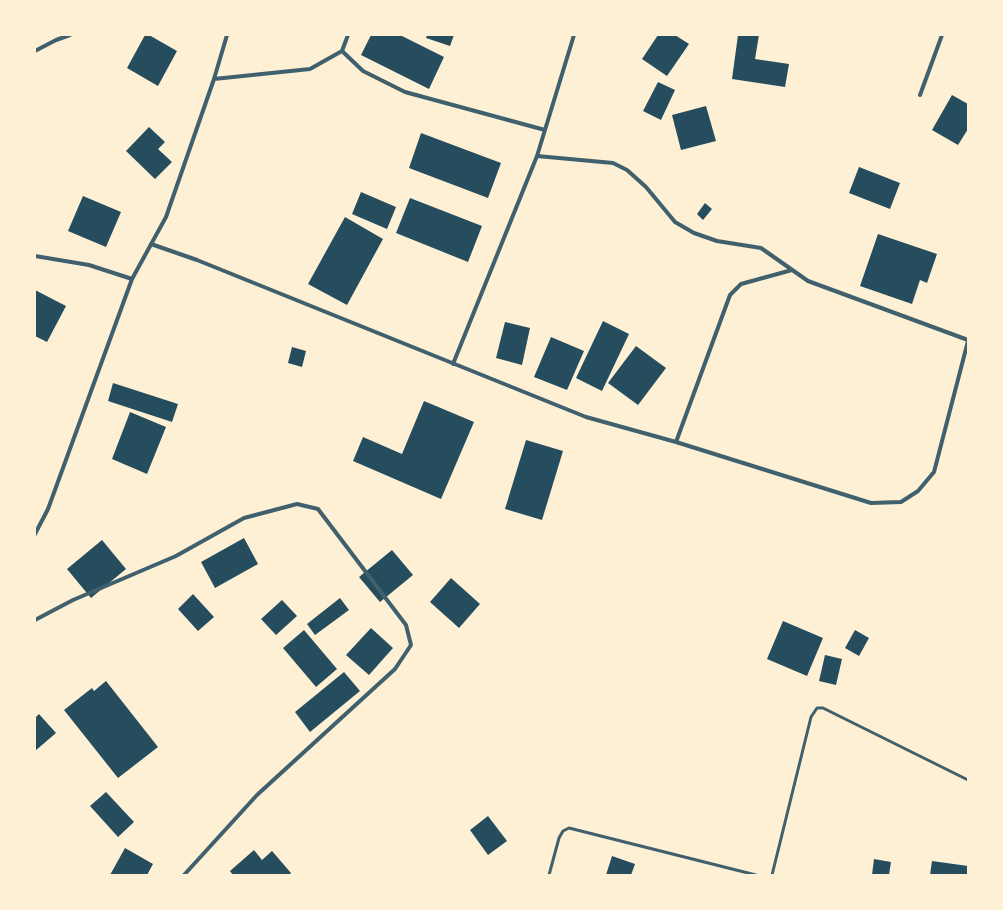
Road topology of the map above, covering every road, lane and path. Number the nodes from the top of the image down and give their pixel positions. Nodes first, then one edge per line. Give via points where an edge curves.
1 (70, 35) edge
2 (227, 35) edge
3 (348, 35) edge
4 (574, 35) edge
5 (942, 35) edge
6 (35, 51) edge
7 (342, 51) junction
8 (214, 79) junction
9 (920, 95) dead end
10 (545, 130) junction
11 (537, 156) junction
12 (151, 244) junction
13 (35, 256) edge
14 (792, 270) junction
15 (132, 279) junction
16 (968, 340) edge
17 (453, 364) junction
18 (676, 442) junction
19 (35, 534) edge
20 (35, 620) edge
21 (968, 780) edge
22 (184, 875) edge
23 (549, 875) edge
24 (756, 875) edge
25 (772, 875) edge

1 - 6 street
2 - 8 street
3 - 7 street
4 - 10 street
5 - 9 street
7 - 8 street via 310,69
7 - 10 street via 363,71 405,92
8 - 12 street via 166,217
10 - 11 street
11 - 14 street via 613,163 627,170 646,187 675,222 694,233 717,241 760,248
11 - 17 street
12 - 15 street
12 - 17 street via 197,260
13 - 15 street via 89,265
14 - 16 street via 808,281
14 - 18 street via 741,284 730,295
15 - 19 street via 48,509
16 - 18 street via 934,472 918,490 901,502 871,503
17 - 18 street via 586,417
20 - 22 street via 74,600 176,556 244,518 297,504 318,509 406,625 411,645 395,669 257,795
21 - 25 lane via 823,708 817,708 811,717
23 - 24 lane via 559,838 563,831 569,828

